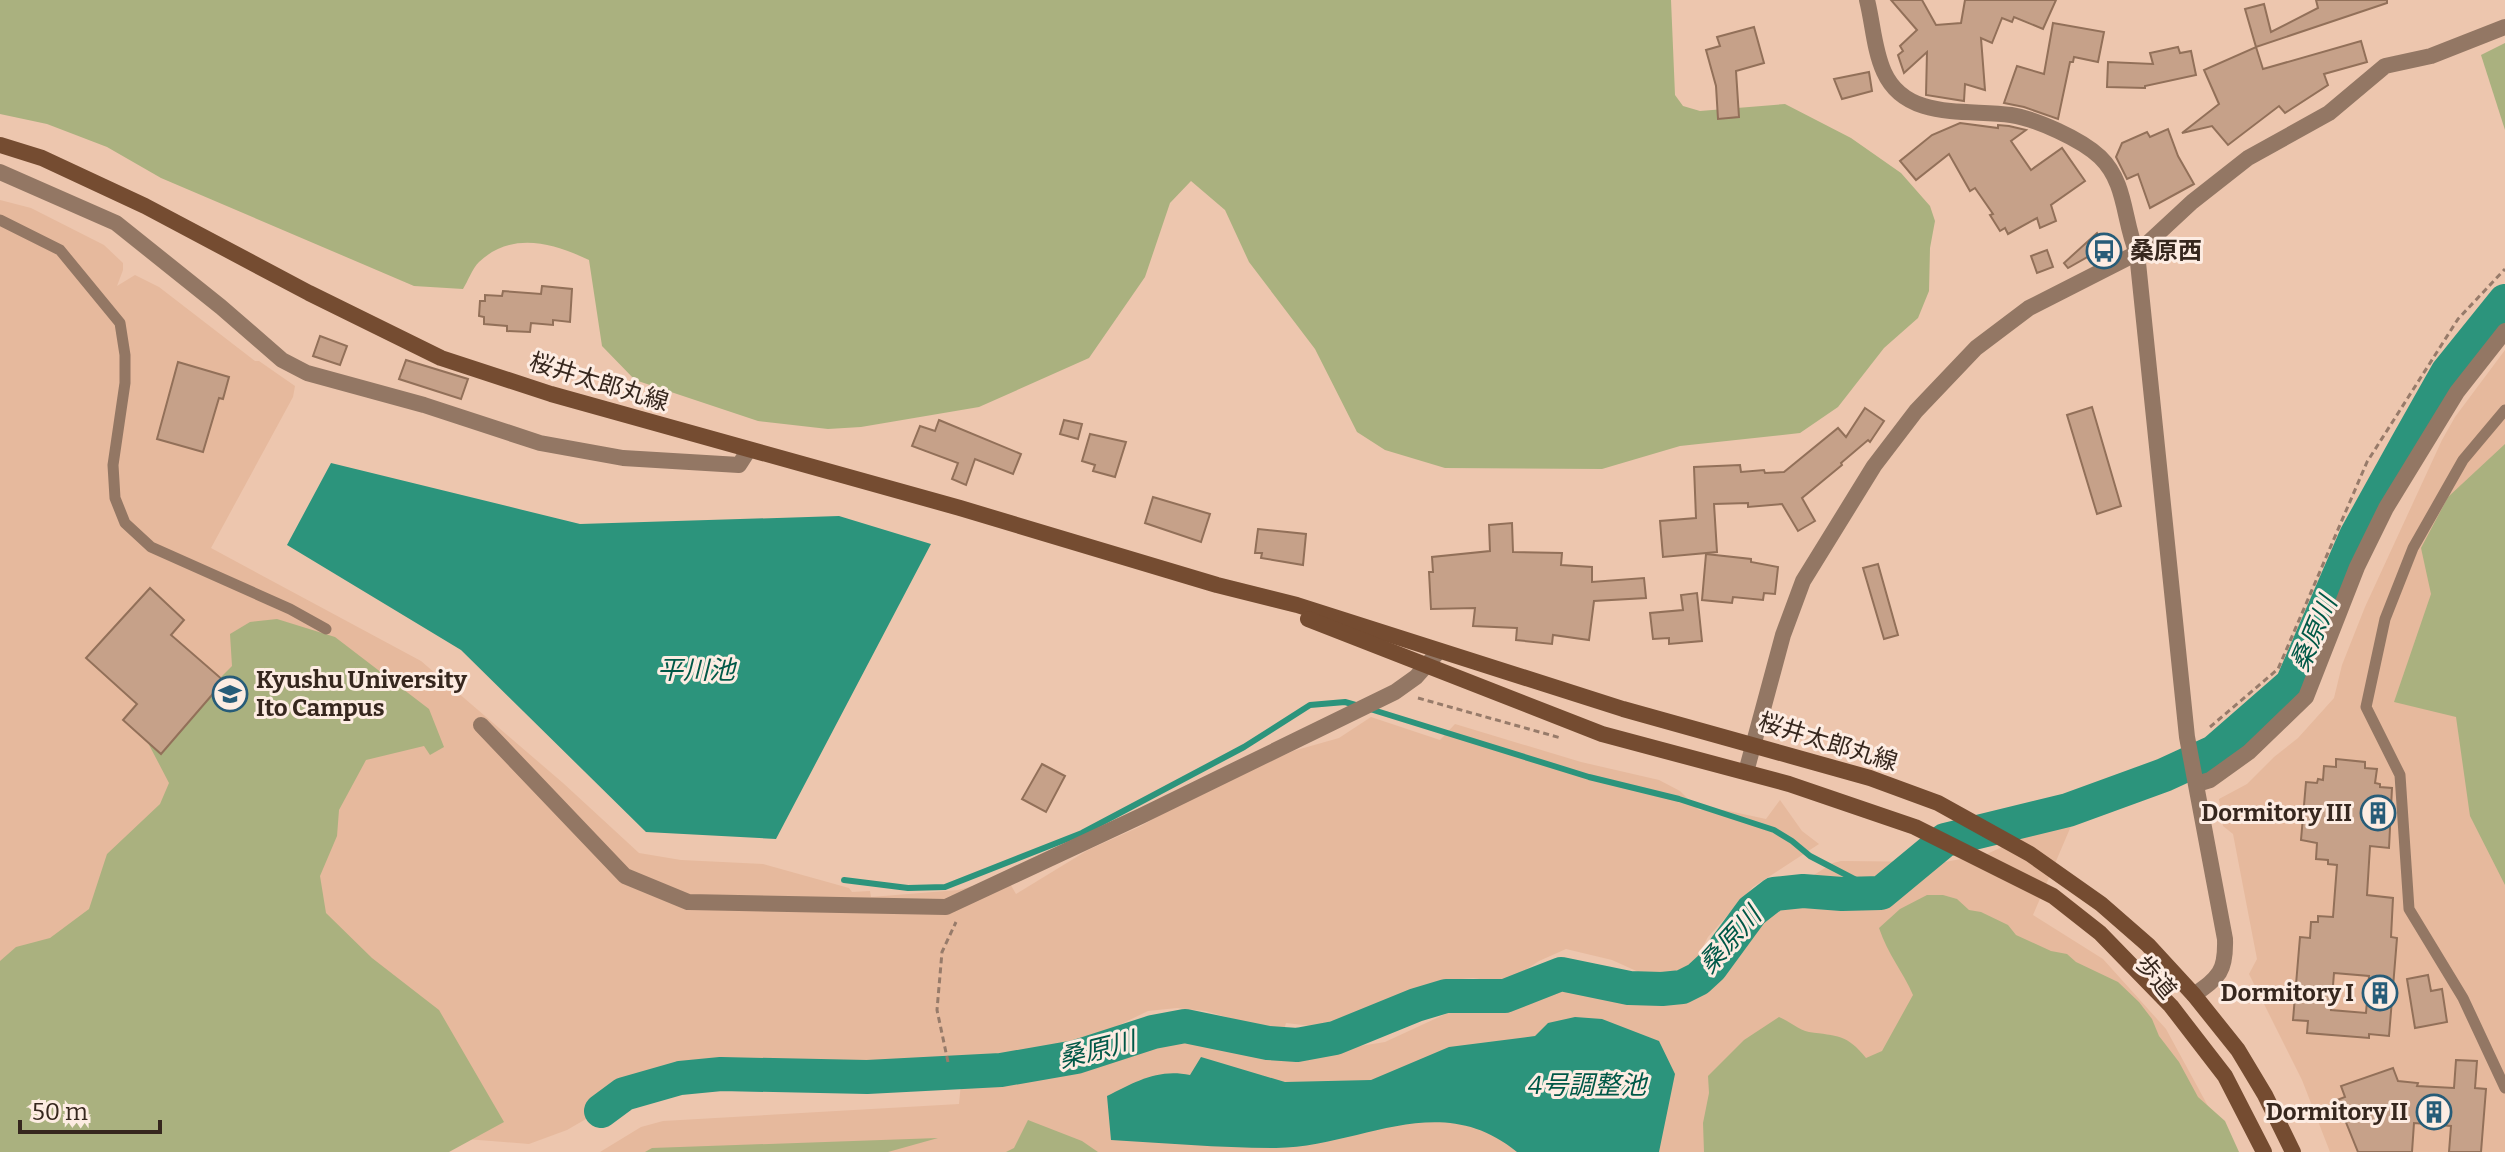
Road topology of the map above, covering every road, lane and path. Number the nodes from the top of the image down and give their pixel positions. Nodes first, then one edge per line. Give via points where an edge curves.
1 (1867, 0) edge
2 (2505, 27) edge
3 (0, 145) edge
4 (0, 172) edge
5 (0, 220) edge
6 (2137, 253) junction
7 (2505, 269) edge
8 (2505, 331) edge
9 (2505, 410) edge
10 (748, 451) junction
11 (326, 629) dead end
12 (1434, 658) junction
13 (481, 725) dead end
14 (2210, 727) dead end
15 (1753, 744) junction
16 (1746, 772) junction
17 (2196, 780) junction
18 (958, 918) dead end
19 (2194, 995) junction
20 (948, 1062) dead end
21 (2505, 1088) edge
22 (2264, 1152) edge
23 (2293, 1152) edge

1 - 6 street via 1877,51 1893,87 1921,106 2036,122 2100,157 2121,192
2 - 6 street via 2431,56 2385,66 2329,113 2248,158
3 - 10 main road, 桜井太郎丸線 via 42,158 145,206 441,358
4 - 10 street via 116,223 282,360 307,373 540,443 623,458 739,465
5 - 11 lane via 60,250 120,323 125,383 113,465 115,498 125,523 151,547
6 - 15 street via 2029,308 1976,348 1916,411 1874,466 1803,581
6 - 17 street
7 - 14 path via 2458,319 2367,462 2278,669
8 - 17 street via 2457,392 2386,508 2306,697 2249,752 2210,780
9 - 21 lane via 2463,460 2413,548 2385,619 2366,707 2400,775 2409,909 2463,998
10 - 12 main road, 桜井太郎丸線 via 1297,605
12 - 13 street via 1395,692 946,907 688,902 625,876
12 - 15 main road, 桜井太郎丸線
12 - 16 main road, 桜井太郎丸線 via 1602,734
15 - 16 street
15 - 19 main road, 桜井太郎丸線 via 1938,803 2030,854 2101,904
16 - 22 main road, 桜井太郎丸線 via 1915,827 2053,896 2100,933 2171,1006 2225,1076
17 - 19 street via 2225,963 2216,979
18 - 20 path via 942,952 937,1010
19 - 23 main road, 桜井太郎丸線 via 2238,1050

